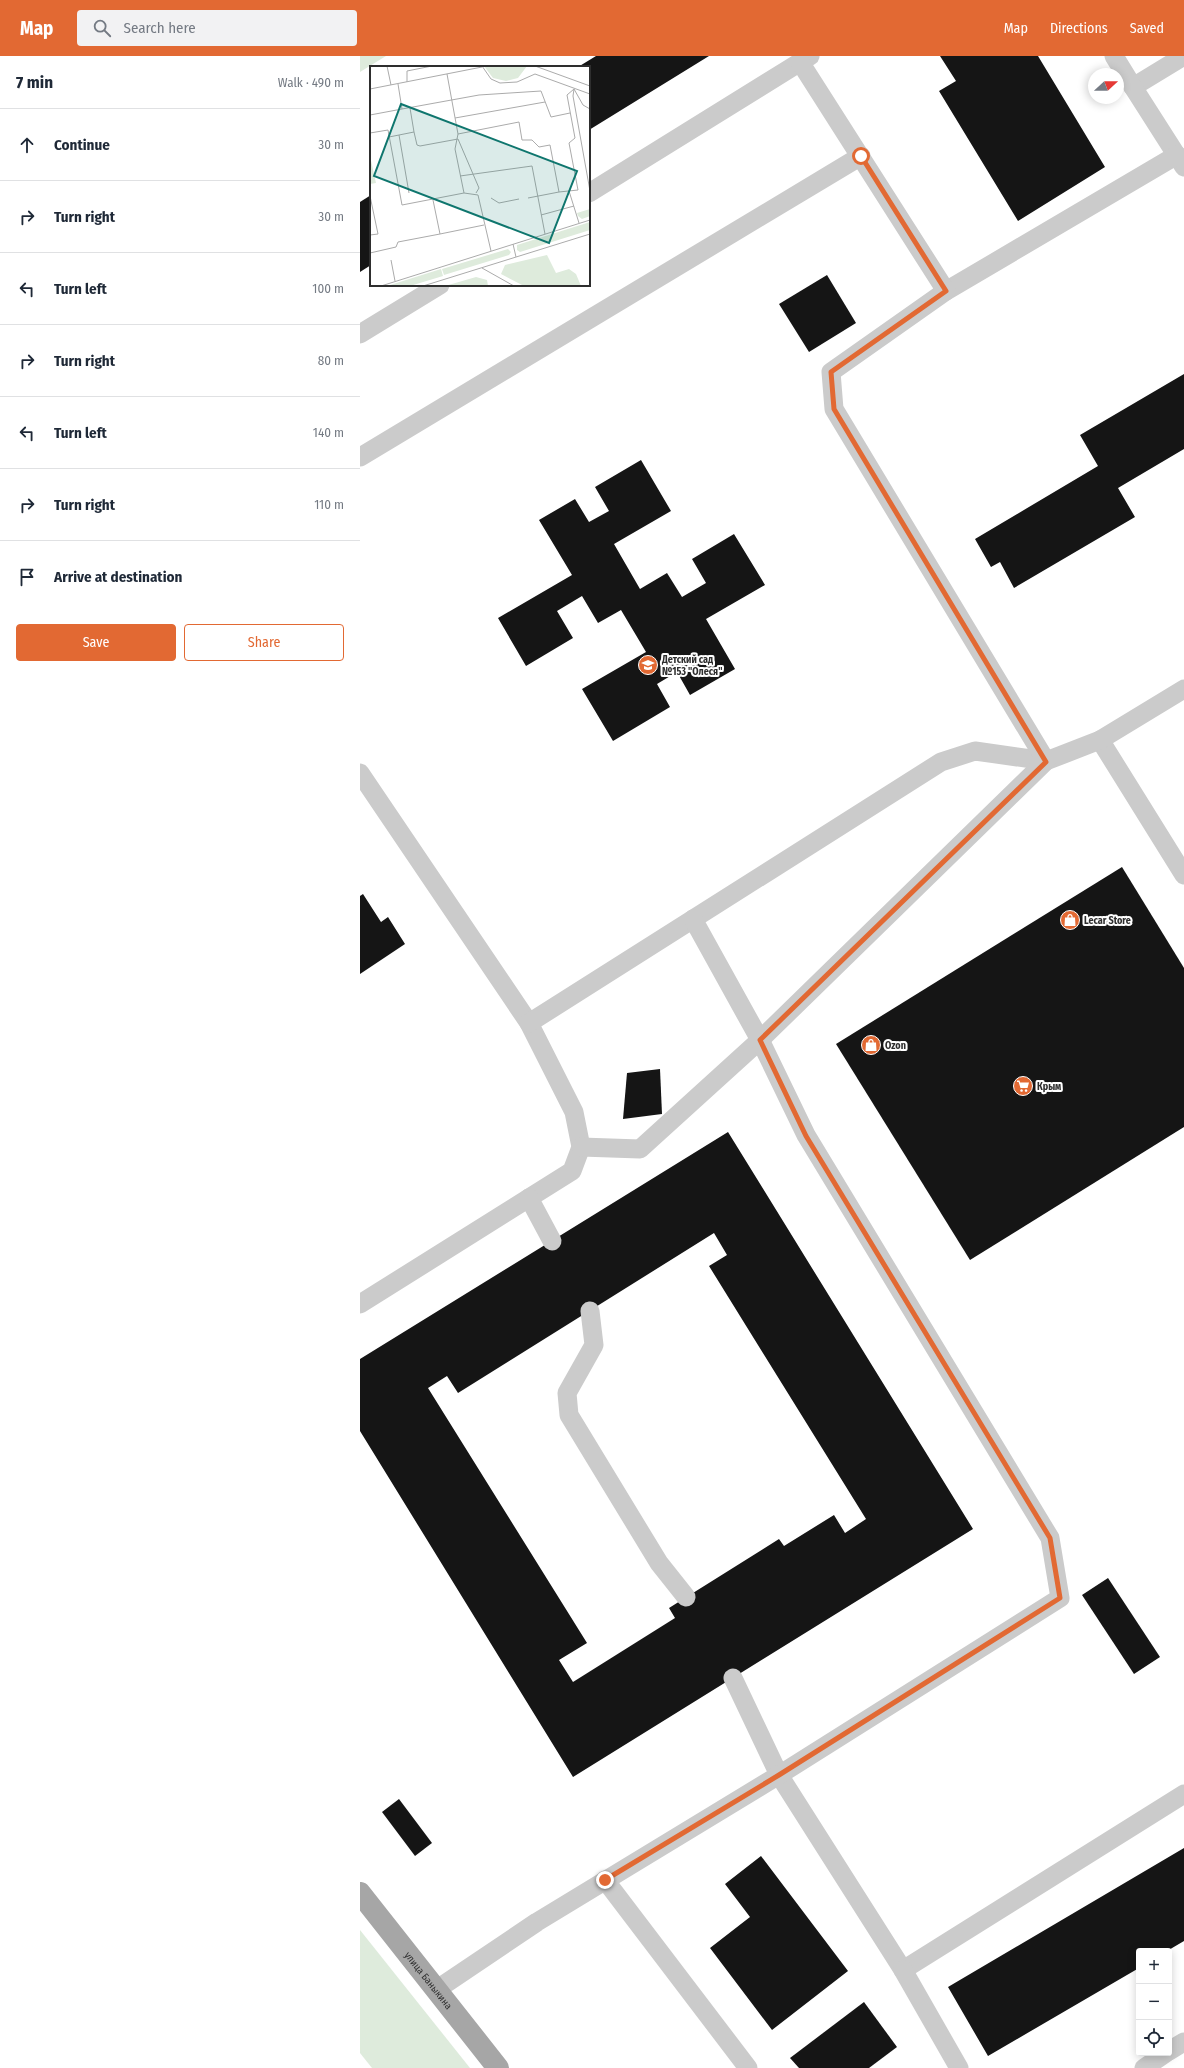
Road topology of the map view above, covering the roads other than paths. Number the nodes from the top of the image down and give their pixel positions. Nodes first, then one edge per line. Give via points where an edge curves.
1 (1114, 56) edge
2 (1184, 56) edge
3 (805, 59) edge
4 (1133, 87) junction
5 (861, 156) junction
6 (1180, 161) edge
7 (590, 192) edge
8 (438, 286) edge
9 (946, 291) junction
10 (360, 334) edge
11 (360, 457) edge
12 (1184, 689) edge
13 (1100, 740) junction
14 (1046, 762) junction
15 (360, 773) edge
16 (1184, 875) edge
17 (693, 919) junction
18 (529, 1023) junction
19 (760, 1040) junction
20 (581, 1147) junction
21 (529, 1198) junction
22 (552, 1241) dead end
23 (360, 1304) edge
24 (590, 1310) dead end
25 (686, 1597) dead end
26 (733, 1678) dead end
27 (779, 1775) junction
28 (1184, 1794) edge
29 (605, 1880) junction
30 (360, 1893) edge
31 (903, 1970) junction
32 (436, 1990) junction
33 (1184, 2042) edge
34 (1172, 2049) edge
35 (1162, 2056) edge
36 (956, 2067) edge
37 (498, 2068) edge
38 (748, 2068) edge
39 (1144, 2068) edge

1 - 4 lane
2 - 4 lane
3 - 5 lane
3 - 7 lane
4 - 6 lane
5 - 9 lane
5 - 11 lane
6 - 9 lane
8 - 10 lane
9 - 14 lane via 831,372 834,409
12 - 13 lane
13 - 14 lane
13 - 16 lane
14 - 17 lane via 975,751 941,762
14 - 19 lane
15 - 18 lane
17 - 18 lane
17 - 19 lane
18 - 20 lane via 574,1112
19 - 20 lane via 640,1149
19 - 27 lane via 806,1136 1050,1538 1060,1598
20 - 21 lane via 572,1171
21 - 22 lane
21 - 23 lane
24 - 25 lane via 594,1345 567,1393 569,1415 660,1563
26 - 27 lane
27 - 29 lane
27 - 31 lane
28 - 31 lane
29 - 32 lane
29 - 38 lane
30 - 32 main road, улица Баныкина
31 - 36 lane
32 - 37 main road, улица Баныкина
33 - 34 lane
35 - 39 lane

